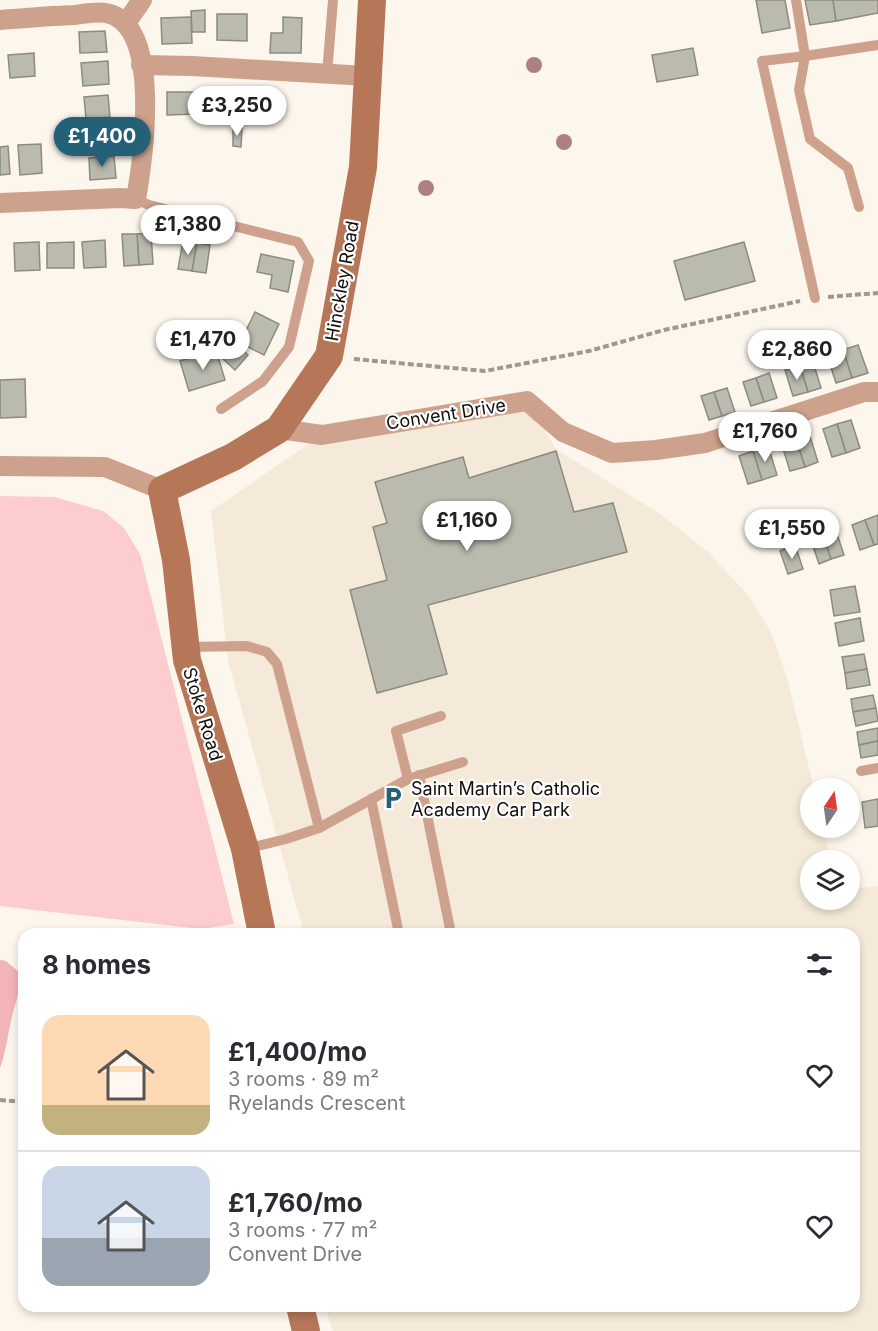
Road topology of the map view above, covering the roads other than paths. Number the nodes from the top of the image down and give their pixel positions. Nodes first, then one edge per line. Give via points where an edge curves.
1 (142, 0) edge
2 (333, 0) edge
3 (372, 0) edge
4 (796, 0) edge
5 (0, 20) edge
6 (126, 23) junction
7 (878, 45) edge
8 (805, 56) junction
9 (141, 65) junction
10 (327, 74) junction
11 (367, 76) junction
12 (136, 199) junction
13 (0, 203) edge
14 (859, 207) dead end
15 (815, 298) road end
16 (878, 392) edge
17 (221, 409) dead end
18 (279, 429) junction
19 (0, 466) edge
20 (162, 490) junction
21 (186, 647) junction
22 (441, 716) dead end
23 (463, 762) dead end
24 (878, 768) edge
25 (861, 771) dead end
26 (419, 775) junction
27 (408, 779) junction
28 (371, 799) junction
29 (319, 828) junction
30 (244, 849) junction
31 (261, 928) edge
32 (398, 928) edge
33 (450, 928) edge
34 (301, 1312) edge
35 (306, 1331) edge

1 - 6 street
2 - 10 lane
3 - 11 street, Hinckley Road
4 - 8 lane
5 - 6 street via 98,13
6 - 9 street via 136,39
7 - 8 lane
8 - 14 lane via 799,90 810,139 848,168
8 - 15 lane via 762,61
9 - 10 street
9 - 12 street via 145,138
10 - 11 street
11 - 18 street, Hinckley Road via 363,167 329,356
12 - 13 street
12 - 17 lane via 298,242 309,261 289,347 262,381
16 - 18 street, Convent Drive via 864,392 705,443 612,453 563,432 527,401 322,435
18 - 20 street, Hinckley Road via 233,457
19 - 20 street via 105,467
20 - 21 street, Stoke Road via 176,560
21 - 29 lane via 247,646 267,652 277,664
21 - 30 street, Stoke Road
22 - 27 lane via 396,731
23 - 26 lane
24 - 25 lane
26 - 27 lane
26 - 33 lane
27 - 28 lane
28 - 29 lane
28 - 32 lane
29 - 30 lane
30 - 31 street, Stoke Road
34 - 35 street

